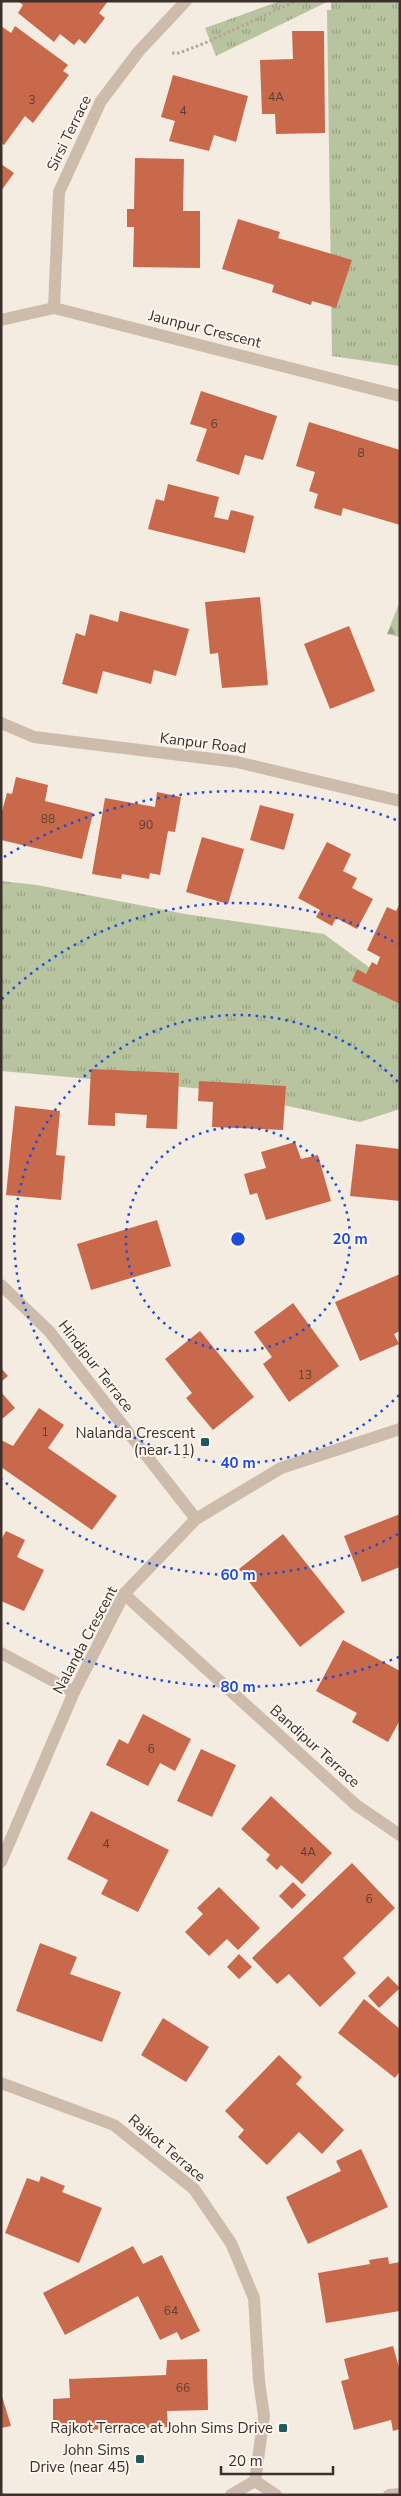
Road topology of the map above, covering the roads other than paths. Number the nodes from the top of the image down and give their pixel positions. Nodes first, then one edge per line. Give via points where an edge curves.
1 (186, 1) edge
2 (54, 308) junction
3 (1, 320) edge
4 (400, 396) edge
5 (1, 723) edge
6 (400, 801) edge
7 (1, 1285) edge
8 (400, 1429) edge
9 (196, 1519) junction
10 (124, 1594) junction
11 (1, 1653) edge
12 (74, 1692) junction
13 (400, 1835) edge
14 (1, 1862) edge
15 (1, 2083) edge
16 (255, 2481) junction
17 (400, 2494) edge
18 (231, 2495) edge
19 (276, 2495) edge
20 (389, 2495) edge

1 - 2 street, Sirsi Terrace via 139,51 101,101 58,192
2 - 3 street, Jaunpur Crescent
2 - 4 street, Jaunpur Crescent
5 - 6 street, Kanpur Road via 34,738 237,762
7 - 9 street, Hindipur Terrace via 49,1331
8 - 9 street, Nalanda Crescent via 281,1468
9 - 10 street, Nalanda Crescent
10 - 12 street, Nalanda Crescent
10 - 13 street, Bandipur Terrace via 356,1805
11 - 12 street
12 - 14 street, Nalanda Crescent
15 - 16 street, Rajkot Terrace via 114,2125 194,2189 231,2243 254,2298 264,2416
16 - 18 street
16 - 19 street
17 - 20 street

